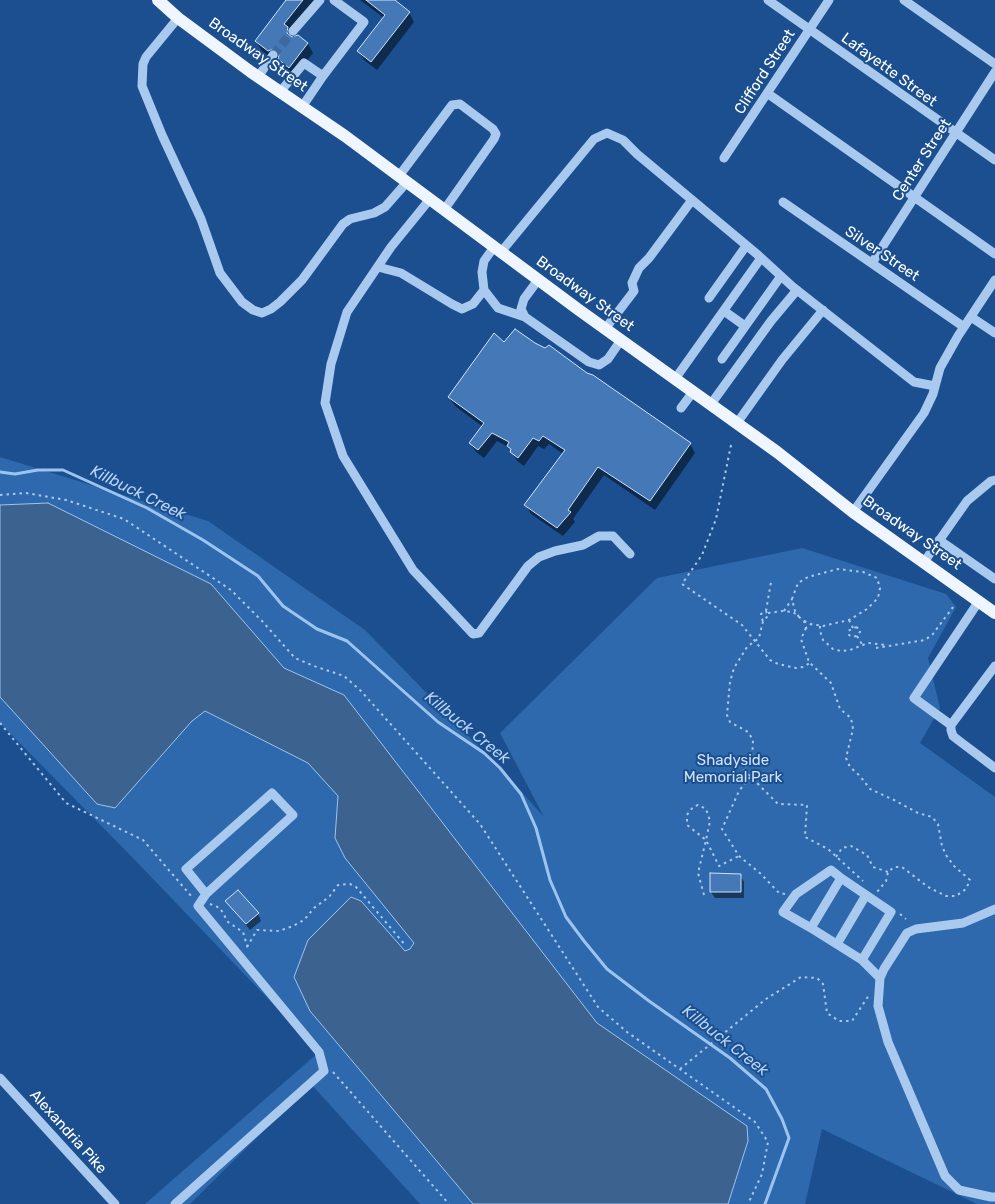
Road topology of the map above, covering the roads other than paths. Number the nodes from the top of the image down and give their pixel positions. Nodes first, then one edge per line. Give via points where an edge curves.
1 (158, 0) edge
2 (320, 0) edge
3 (334, 0) edge
4 (768, 0) edge
5 (829, 0) edge
6 (904, 0) edge
7 (178, 18) junction
8 (809, 29) junction
9 (293, 31) tunnel mouth
10 (273, 56) tunnel mouth
11 (995, 64) edge
12 (995, 72) edge
13 (323, 76) junction
14 (258, 77) junction
15 (280, 92) junction
16 (767, 93) junction
17 (302, 107) junction
18 (955, 133) junction
19 (724, 158) dead end
20 (995, 160) edge
21 (403, 179) junction
22 (914, 197) junction
23 (430, 199) junction
24 (692, 200) junction
25 (784, 202) dead end
26 (444, 210) junction
27 (746, 246) junction
28 (497, 249) junction
29 (995, 254) edge
30 (761, 258) junction
31 (872, 263) junction
32 (378, 267) junction
33 (781, 276) junction
34 (538, 280) junction
35 (995, 280) edge
36 (484, 290) junction
37 (797, 290) junction
38 (709, 298) dead end
39 (823, 310) junction
40 (724, 311) junction
41 (525, 317) junction
42 (971, 317) junction
43 (745, 326) junction
44 (964, 327) junction
45 (605, 329) junction
46 (995, 334) edge
47 (736, 339) junction
48 (621, 340) junction
49 (750, 349) junction
50 (722, 360) dead end
51 (675, 379) junction
52 (935, 386) junction
53 (693, 392) junction
54 (711, 404) junction
55 (681, 408) dead end
56 (737, 423) junction
57 (995, 480) edge
58 (853, 512) junction
59 (939, 540) junction
60 (630, 554) dead end
61 (924, 562) junction
62 (995, 578) edge
63 (979, 601) junction
64 (995, 613) edge
65 (995, 666) edge
66 (951, 725) junction
67 (995, 768) edge
68 (841, 878) junction
69 (206, 894) junction
70 (866, 895) junction
71 (995, 909) edge
72 (811, 928) junction
73 (837, 944) junction
74 (862, 960) junction
75 (880, 978) junction
76 (0, 1078) edge
77 (995, 1197) edge
78 (115, 1204) edge
79 (175, 1204) edge

1 - 7 main road, Broadway Street
2 - 9 street
3 - 13 street via 364,22
4 - 8 street, Lafayette Street
5 - 8 street, Clifford Street
6 - 11 street
7 - 14 main road, Broadway Street
7 - 21 street via 146,57 142,86 201,219 220,273 242,302 253,310 262,313 280,302 302,280 343,224 385,207
8 - 16 street, Clifford Street
8 - 18 street, Lafayette Street
10 - 14 street
12 - 18 street, Center Street
13 - 15 street via 304,63
13 - 17 street
14 - 15 main road, Broadway Street
15 - 17 main road, Broadway Street
16 - 19 street, Clifford Street
16 - 22 street
17 - 21 main road, Broadway Street
18 - 20 street, Lafayette Street
18 - 22 street, Center Street
21 - 23 main road, Broadway Street
21 - 26 street via 452,105 460,104 494,129 494,139
22 - 29 street
22 - 31 street, Center Street
23 - 26 main road, Broadway Street
23 - 32 street
24 - 27 street
24 - 28 street via 623,140 607,133 594,139
24 - 45 street via 639,268 632,283 634,291
25 - 31 street, Silver Street
26 - 28 main road, Broadway Street
27 - 30 street
27 - 38 street
28 - 34 main road, Broadway Street
28 - 36 street via 484,261
30 - 33 street
30 - 40 street
31 - 44 street, Silver Street
32 - 36 street via 401,273 462,309 473,304
32 - 60 street via 347,312 331,364 325,403 342,456 413,570 473,634 479,633 528,566 539,557 583,545 600,536 613,536
33 - 37 street
33 - 43 street
34 - 41 street via 524,299 521,309
34 - 45 main road, Broadway Street
35 - 42 street
36 - 41 street via 498,308
37 - 39 street
37 - 49 street
39 - 52 street via 914,382
39 - 56 street
40 - 43 street
40 - 51 street
41 - 48 street via 589,362 599,364 608,359
42 - 44 street
42 - 46 street
43 - 47 street
44 - 52 street via 940,368
45 - 48 main road, Broadway Street
47 - 49 street
47 - 50 street
48 - 51 main road, Broadway Street
49 - 54 street
51 - 53 main road, Broadway Street
52 - 58 street via 924,414
53 - 54 main road, Broadway Street
53 - 55 street
54 - 56 main road, Broadway Street
56 - 58 main road, Broadway Street
57 - 59 street via 967,501
58 - 61 main road, Broadway Street
59 - 61 street
59 - 62 street
61 - 63 main road, Broadway Street
63 - 64 main road, Broadway Street
63 - 66 street via 914,698
65 - 66 street
66 - 67 street via 953,736
68 - 70 street
68 - 72 street
68 - 72 street via 831,870 796,894 784,912
69 - 69 street via 293,815 272,793 186,869
69 - 79 street via 198,906 319,1052 324,1071
70 - 73 street
70 - 74 street via 891,912
71 - 75 street via 963,923 916,929 907,934
72 - 73 street
73 - 74 street
74 - 75 street
75 - 77 street via 878,1006 888,1042 945,1176 958,1190
76 - 78 street, Alexandria Pike

